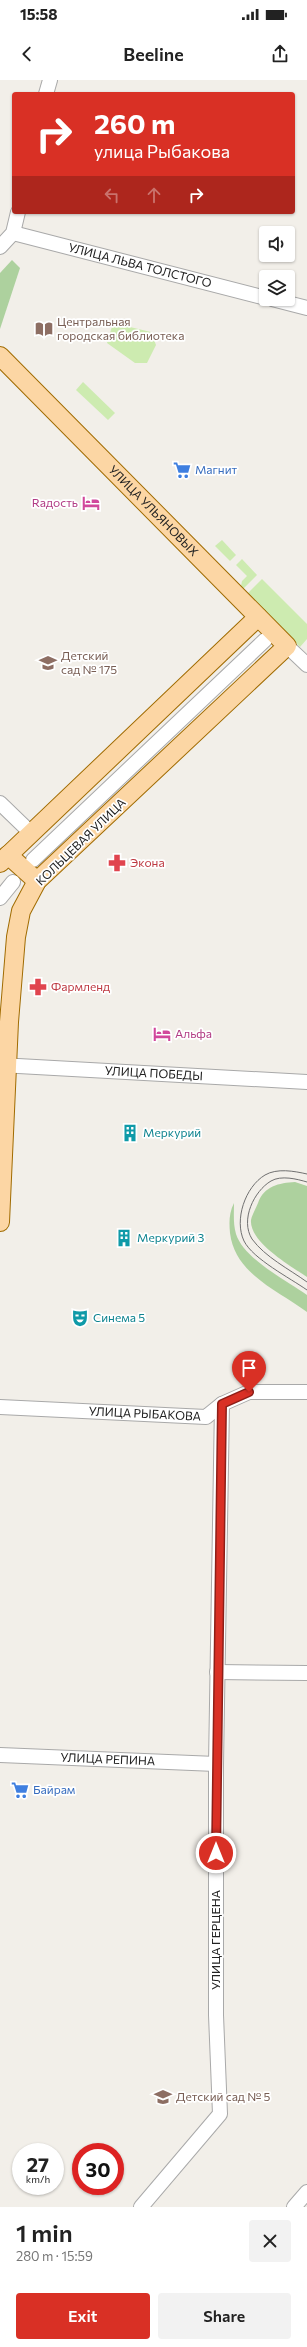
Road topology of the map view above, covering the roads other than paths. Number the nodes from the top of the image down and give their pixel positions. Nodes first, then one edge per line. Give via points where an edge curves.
1 (50, 80) edge
2 (47, 92) edge
3 (18, 214) edge
4 (13, 233) junction
5 (0, 246) edge
6 (259, 296) edge
7 (295, 305) edge
8 (307, 308) edge
9 (0, 356) edge
10 (258, 617) junction
11 (265, 640) dead end
12 (287, 646) junction
13 (307, 665) edge
14 (0, 803) edge
15 (31, 833) junction
16 (4, 859) edge
17 (33, 860) dead end
18 (37, 881) junction
19 (13, 882) dead end
20 (0, 898) edge
21 (4, 1065) edge
22 (307, 1082) edge
23 (0, 1222) edge
24 (307, 1392) edge
25 (222, 1404) junction
26 (0, 1407) edge
27 (217, 1672) junction
28 (307, 1673) edge
29 (0, 1755) edge
30 (216, 1764) junction
31 (307, 2192) edge
32 (141, 2207) edge
33 (294, 2207) edge

1 - 2 street
3 - 4 street
4 - 5 street
4 - 6 street, УЛИЦА ЛЬВА ТОЛСТОГО
7 - 8 street
9 - 10 main road, УЛИЦА УЛЬЯНОВЫХ
10 - 12 main road, УЛИЦА УЛЬЯНОВЫХ
10 - 15 main road
11 - 17 street
12 - 13 street, УЛИЦА УЛЬЯНОВЫХ
12 - 18 main road, КОЛЬЦЕВАЯ УЛИЦА
14 - 15 street
15 - 16 main road
16 - 18 main road
18 - 21 main road, КОЛЬЦЕВАЯ УЛИЦА via 21,911 16,937
19 - 20 street
21 - 22 street, УЛИЦА ПОБЕДЫ
21 - 23 main road, КОЛЬЦЕВАЯ УЛИЦА
24 - 25 street, УЛИЦА РЫБАКОВА via 249,1392
25 - 26 street, УЛИЦА РЫБАКОВА via 206,1417
25 - 27 street, УЛИЦА ГЕРЦЕНА
27 - 28 street
27 - 30 street, УЛИЦА ГЕРЦЕНА
29 - 30 street, УЛИЦА РЕПИНА
30 - 32 street, УЛИЦА ГЕРЦЕНА via 216,2015 220,2114
31 - 33 street

